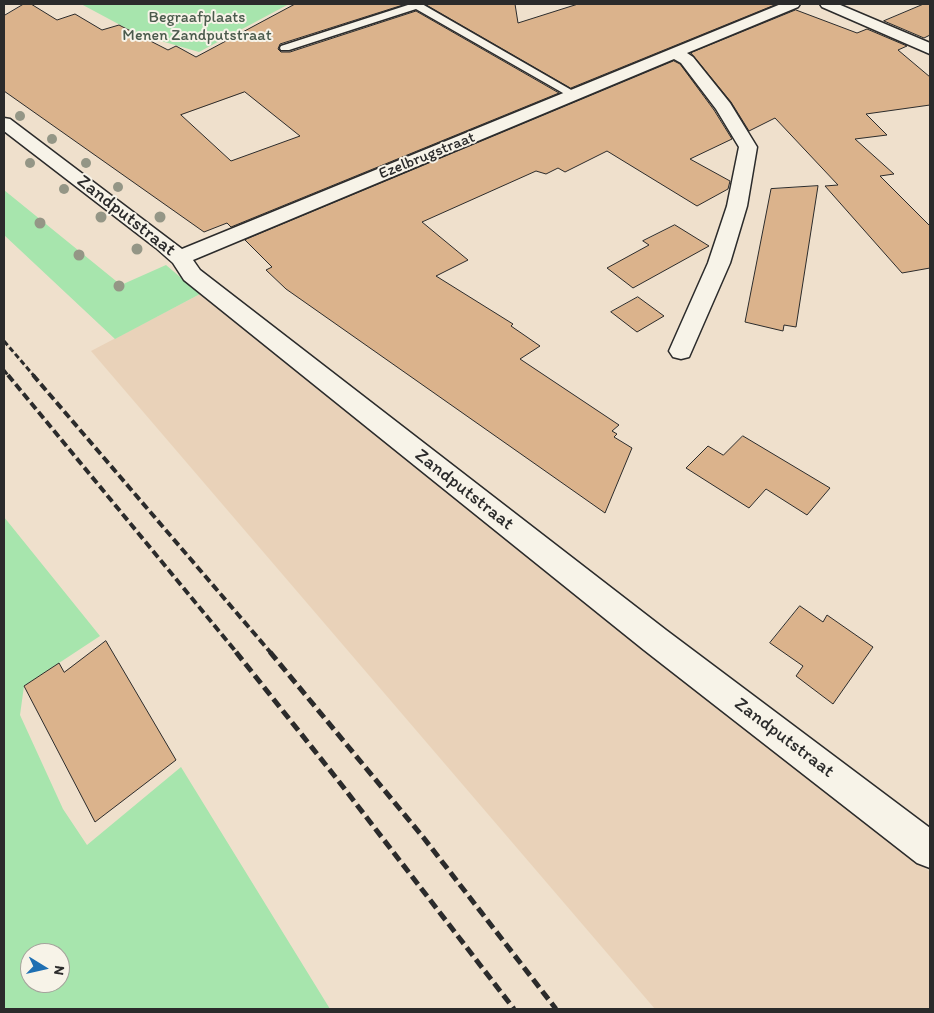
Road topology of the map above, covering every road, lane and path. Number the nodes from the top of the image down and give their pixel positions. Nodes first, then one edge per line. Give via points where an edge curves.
1 (418, 4) edge
2 (793, 4) edge
3 (827, 4) edge
4 (285, 48) dead end
5 (930, 49) edge
6 (675, 53) junction
7 (574, 96) junction
8 (4, 122) edge
9 (180, 258) junction
10 (681, 351) dead end
11 (930, 850) edge

1 - 4 lane
1 - 7 lane
2 - 6 street, Ezelbrugstraat
3 - 5 street
6 - 7 street, Ezelbrugstraat
6 - 10 street via 687,60 724,107 748,147 738,206 722,255
7 - 9 street, Ezelbrugstraat
8 - 9 street, Zandputstraat
9 - 11 street, Zandputstraat via 192,275 310,370

